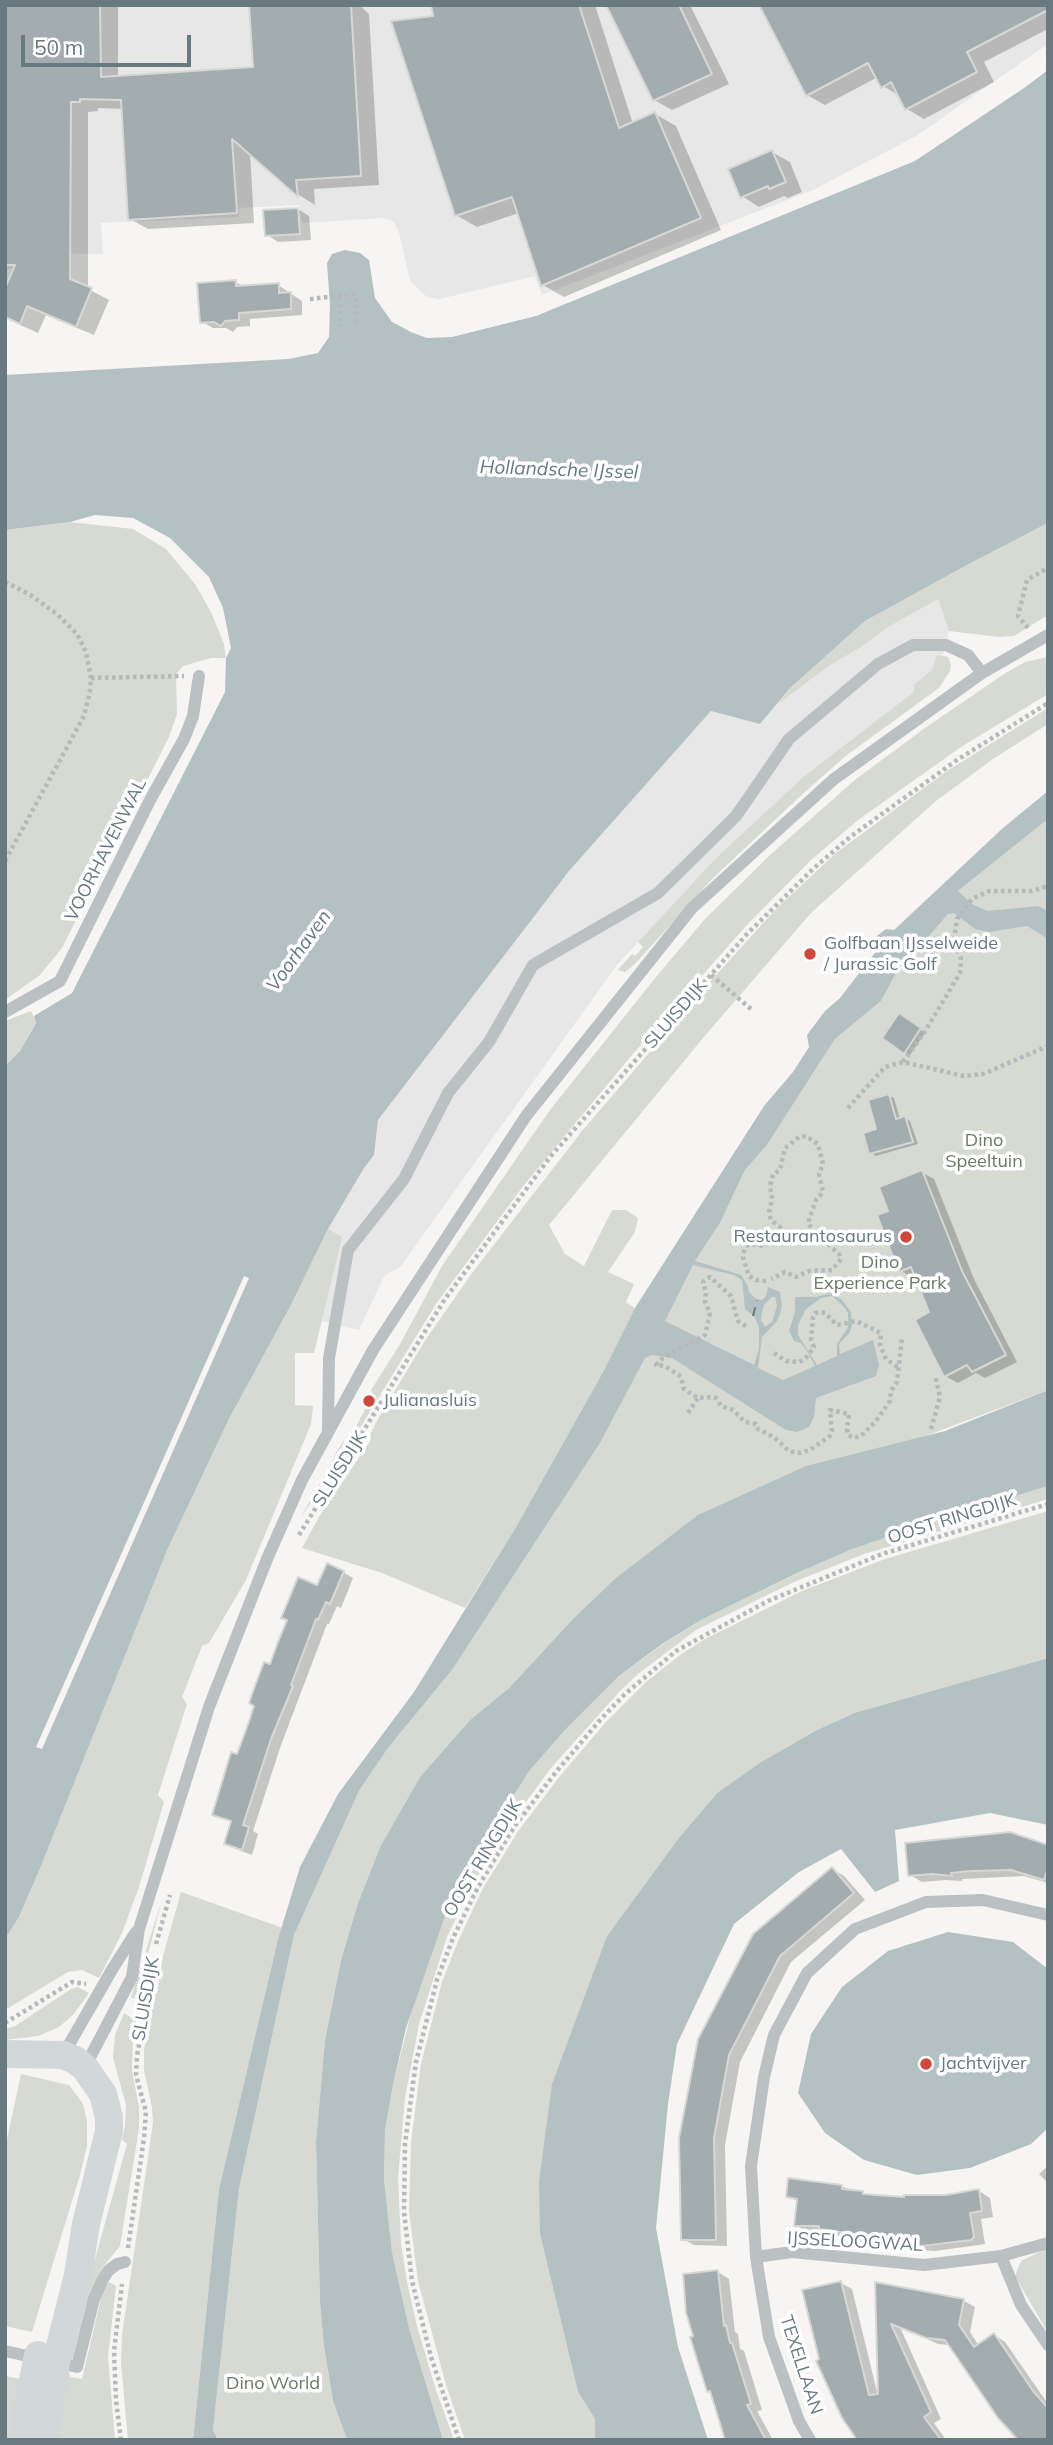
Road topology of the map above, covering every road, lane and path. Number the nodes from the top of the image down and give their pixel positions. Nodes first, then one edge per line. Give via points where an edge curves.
1 (339, 297) junction
2 (310, 299) dead end
3 (357, 325) dead end
4 (341, 327) dead end
5 (1048, 568) edge
6 (5, 582) edge
7 (1043, 638) edge
8 (982, 673) junction
9 (199, 676) joint
10 (91, 678) junction
11 (1048, 703) edge
12 (5, 862) edge
13 (1048, 886) edge
14 (711, 975) junction
15 (751, 1009) dead end
16 (5, 1012) edge
17 (1048, 1046) edge
18 (903, 1062) junction
19 (848, 1108) dead end
20 (768, 1280) joint
21 (746, 1326) dead end
22 (902, 1338) dead end
23 (774, 1353) dead end
24 (899, 1368) junction
25 (935, 1375) dead end
26 (698, 1398) junction
27 (688, 1413) dead end
28 (931, 1429) dead end
29 (328, 1432) junction
30 (1048, 1504) edge
31 (292, 1546) dead end
32 (171, 1892) dead end
33 (1048, 1916) edge
34 (139, 1928) junction
35 (153, 1955) dead end
36 (150, 1976) dead end
37 (5, 2054) edge
38 (74, 2061) junction
39 (1048, 2243) edge
40 (1001, 2256) junction
41 (757, 2258) junction
42 (125, 2262) junction
43 (1048, 2345) edge
44 (5, 2351) edge
45 (47, 2360) junction
46 (24, 2440) edge
47 (45, 2440) edge
48 (121, 2440) edge
49 (460, 2440) edge
50 (810, 2440) edge

1 - 2 path
1 - 3 path via 355,294
1 - 4 path
5 - 7 path via 1027,580 1018,617
6 - 10 path via 57,614 77,634
7 - 8 street, SLUISDIJK
8 - 29 street, SLUISDIJK via 834,779 692,908 526,1116 373,1350
8 - 29 street via 968,654 946,645 913,645 878,664 789,739 736,816 658,893 533,965 489,1042 448,1093 404,1179 348,1250 329,1358
9 - 10 path
9 - 16 street, VOORHAVENWAL via 184,739 60,981
10 - 12 path via 84,716
11 - 14 path, SLUISDIJK via 850,837 780,900
13 - 18 path via 1032,891 989,891 972,899 957,919 954,940 960,973
14 - 15 path
14 - 31 path, SLUISDIJK via 550,1157 485,1244 432,1320
17 - 18 path via 983,1074 964,1076
18 - 19 path via 885,1068
20 - 20 path via 749,1276 744,1251 751,1244 784,1243 780,1227 769,1213 770,1186 785,1148 806,1136 818,1144 823,1164 819,1174 823,1192 808,1223 841,1259 832,1270 796,1277 785,1272
21 - 26 path via 738,1321 731,1296 710,1277 703,1282 710,1313 705,1335 656,1365 681,1377 684,1389
22 - 24 path
23 - 24 path via 799,1362 810,1353 815,1313 824,1313 837,1325 861,1322 881,1334 886,1360
24 - 26 path via 890,1401 861,1436 849,1435 849,1414 830,1410 830,1436 799,1453 789,1451 733,1410 726,1410 713,1396
25 - 28 path via 940,1397
26 - 27 path
29 - 34 street, SLUISDIJK via 267,1559 209,1707
30 - 49 path, OOST RINGDIJK via 882,1554 768,1601 676,1651 601,1719 514,1828 478,1887 437,1980 415,2062 405,2143 404,2212 412,2281 431,2357
32 - 35 path, SLUISDIJK
33 - 41 street via 983,1900 926,1902 856,1929 807,1973 774,2035 764,2077 751,2166
34 - 38 street, SLUISDIJK via 113,1968
34 - 38 street, SLUISDIJK via 132,1977
36 - 42 path, SLUISDIJK via 136,2075 146,2112 144,2138
37 - 38 main road
38 - 45 main road via 103,2094 109,2117 78,2275
39 - 40 street, IJSSELOOGWAL
40 - 41 street, IJSSELOOGWAL via 923,2264 793,2252
40 - 43 street via 1021,2305
41 - 50 street, TEXELLAAN via 769,2337
42 - 45 street via 108,2271 102,2281 77,2367
42 - 48 path, SLUISDIJK via 114,2351
44 - 45 street
45 - 46 main road
45 - 47 main road

